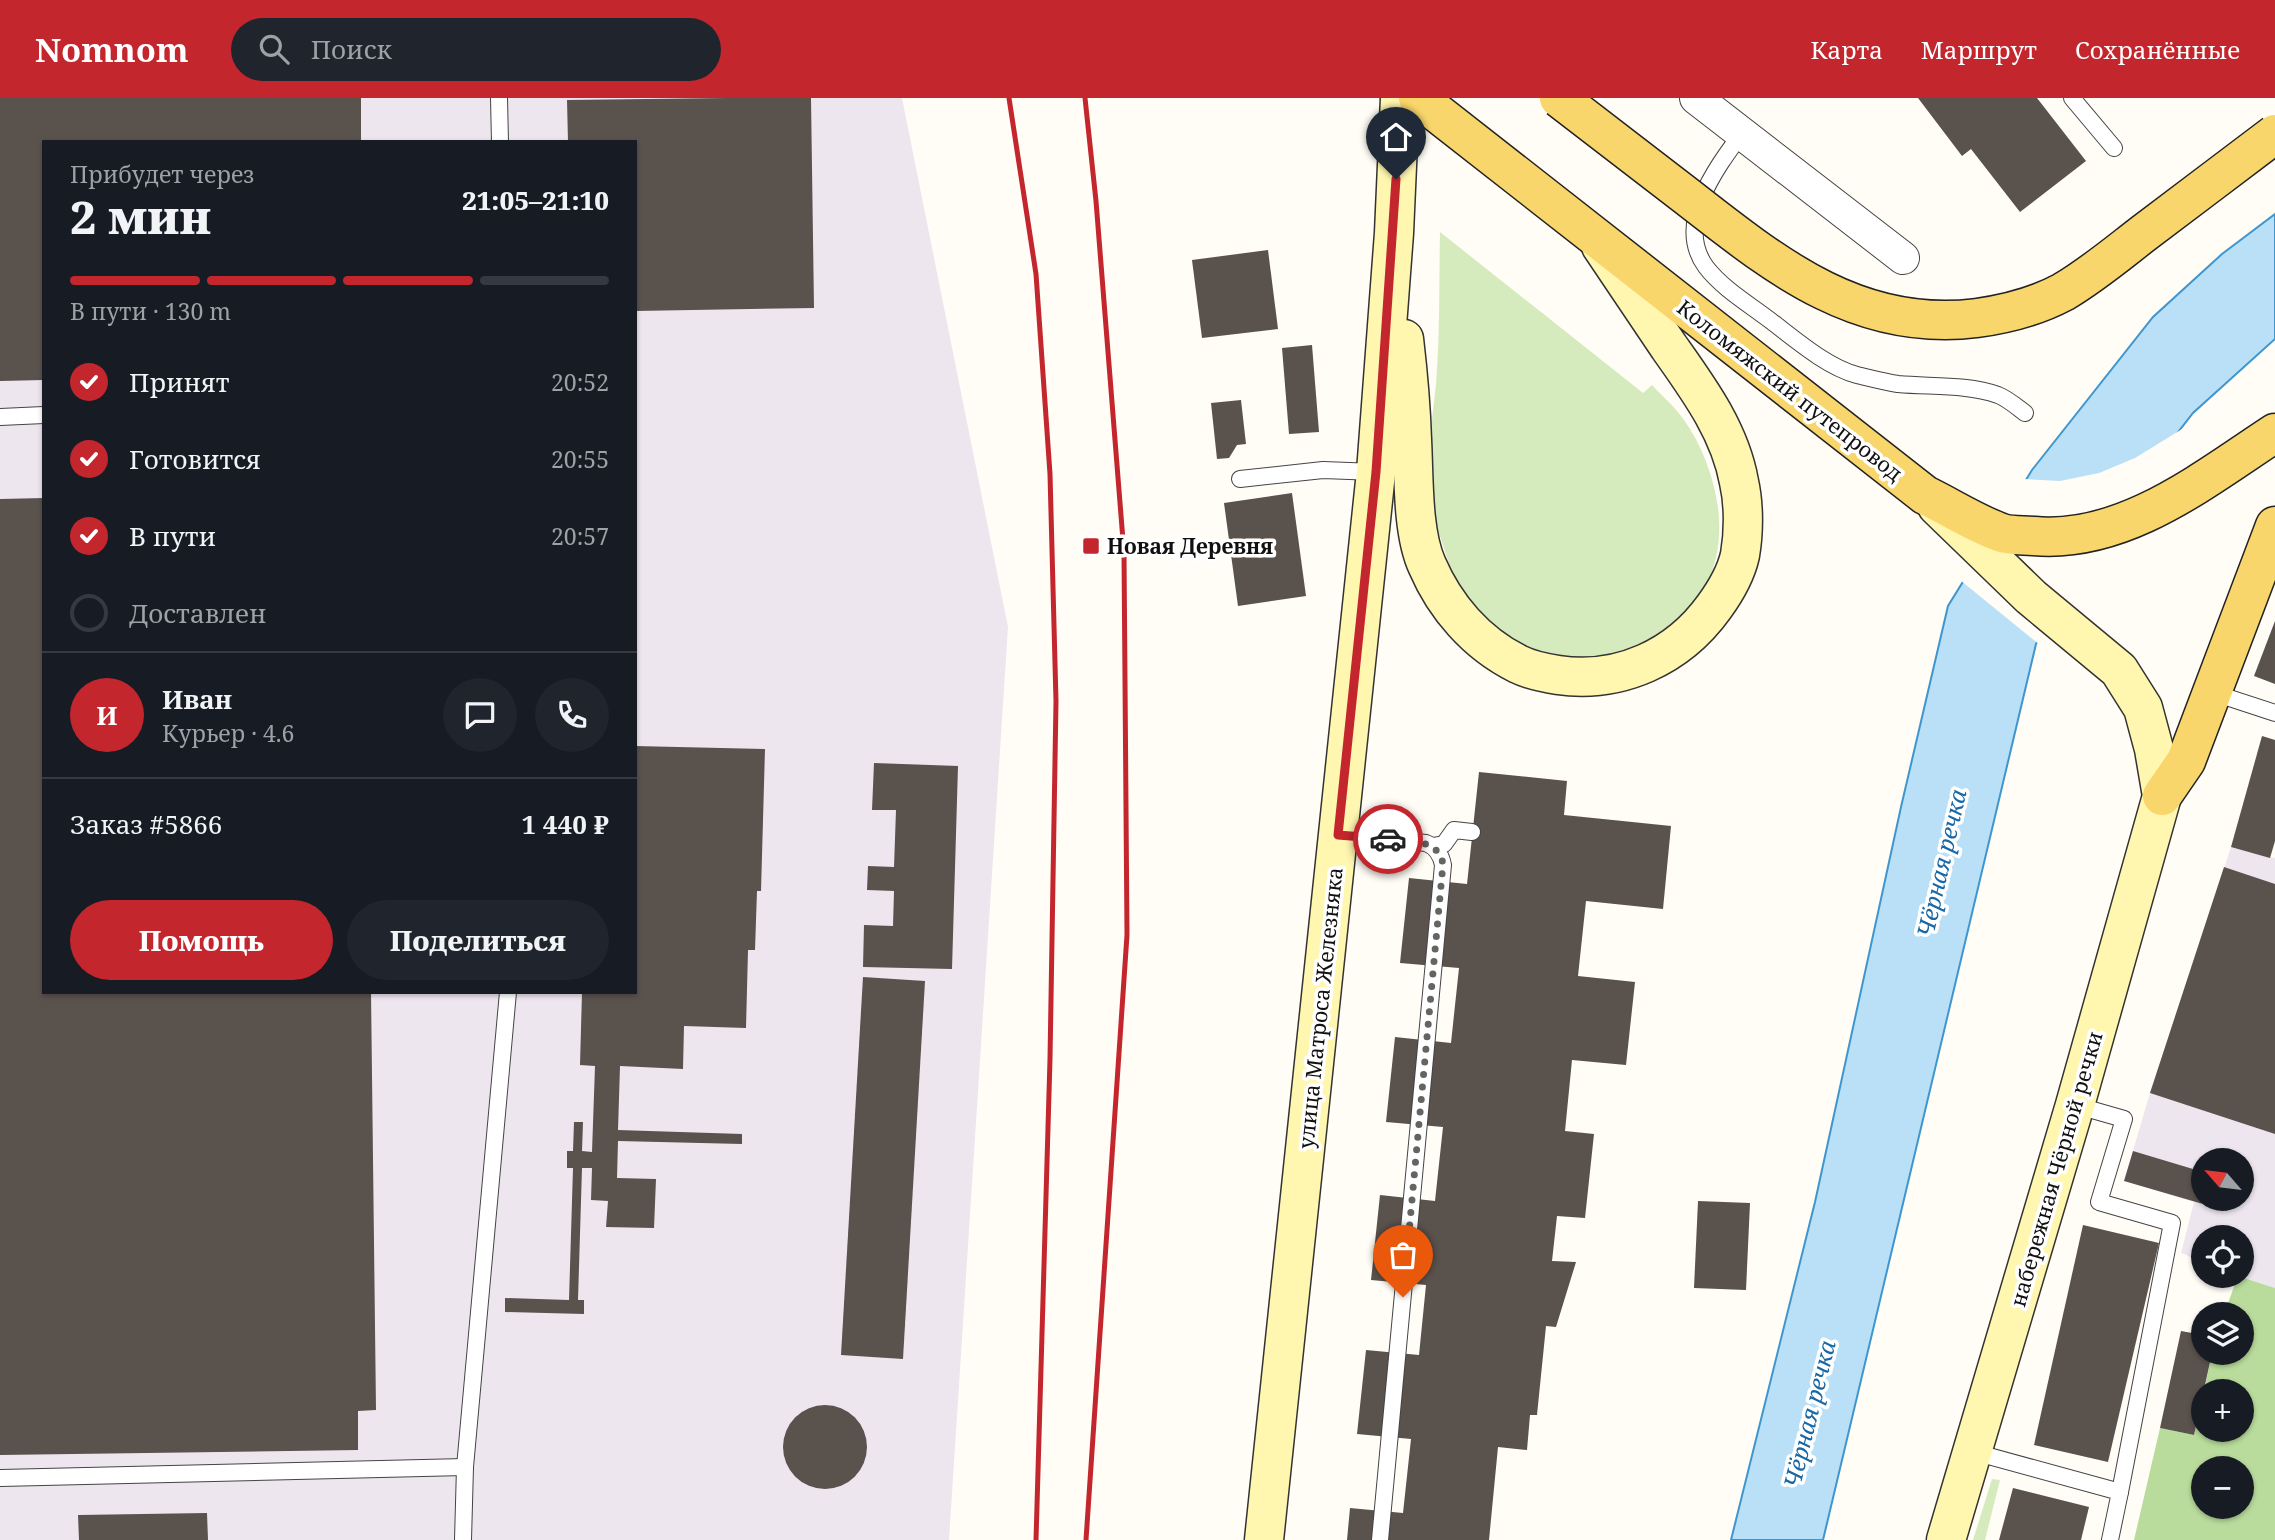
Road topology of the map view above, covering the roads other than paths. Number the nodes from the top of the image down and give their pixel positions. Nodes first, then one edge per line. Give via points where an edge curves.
1 (499, 98) edge
2 (1400, 98) edge
3 (1418, 98) edge
4 (1559, 98) edge
5 (1696, 98) edge
6 (2072, 98) edge
7 (1742, 133) junction
8 (2275, 134) edge
9 (500, 140) edge
10 (2114, 148) dead end
11 (1394, 233) junction
12 (1595, 237) junction
13 (1903, 258) dead end
14 (2025, 413) dead end
15 (42, 415) edge
16 (0, 417) edge
17 (2275, 433) edge
18 (1376, 472) junction
19 (1240, 479) dead end
20 (1925, 495) junction
21 (2275, 526) edge
22 (2211, 692) junction
23 (2275, 713) edge
24 (2162, 796) junction
25 (1472, 832) dead end
26 (1338, 835) junction
27 (1433, 846) junction
28 (508, 994) edge
29 (2075, 1105) junction
30 (1974, 1452) junction
31 (465, 1467) junction
32 (0, 1478) edge
33 (2120, 1492) junction
34 (463, 1540) edge
35 (1264, 1540) edge
36 (1380, 1540) edge
37 (1946, 1540) edge
38 (2110, 1540) edge

1 - 9 lane
2 - 11 street, улица Матроса Железняка
3 - 12 main road, Коломяжский путепровод
4 - 8 main road, bridge via 1762,255 1803,281 1853,304 1916,319 1956,321 1999,315 2062,292
5 - 7 street
6 - 10 lane
7 - 13 street
7 - 14 lane via 1705,190 1696,217 1694,242 1705,265 1722,284 1813,352 1853,374 1895,383 1974,389 2001,396
11 - 12 street via 1415,512 1425,562 1446,601 1493,649 1519,665 1575,677 1602,677 1650,662 1701,625 1725,592 1740,557 1742,514 1728,443 1708,403
11 - 18 street, улица Матроса Железняка
12 - 20 main road, Коломяжский путепровод
15 - 16 lane
17 - 20 main road, Коломяжский путепровод via 2142,515 2060,538 2004,534
18 - 19 lane via 1323,470
18 - 26 street, улица Матроса Железняка
20 - 24 street via 2031,597 2119,670 2143,708
21 - 22 main road
22 - 23 lane
22 - 24 main road via 2186,761
24 - 29 street, набережная Чёрной речки
25 - 27 lane via 1454,830 1444,844
26 - 27 lane
26 - 35 street, улица Матроса Железняка
27 - 36 lane via 1443,864
28 - 31 lane
29 - 30 street, набережная Чёрной речки
29 - 33 lane via 2124,1119 2099,1202 2172,1223
30 - 33 lane
30 - 37 street, набережная Чёрной речки
31 - 32 lane
31 - 34 lane
33 - 38 lane

